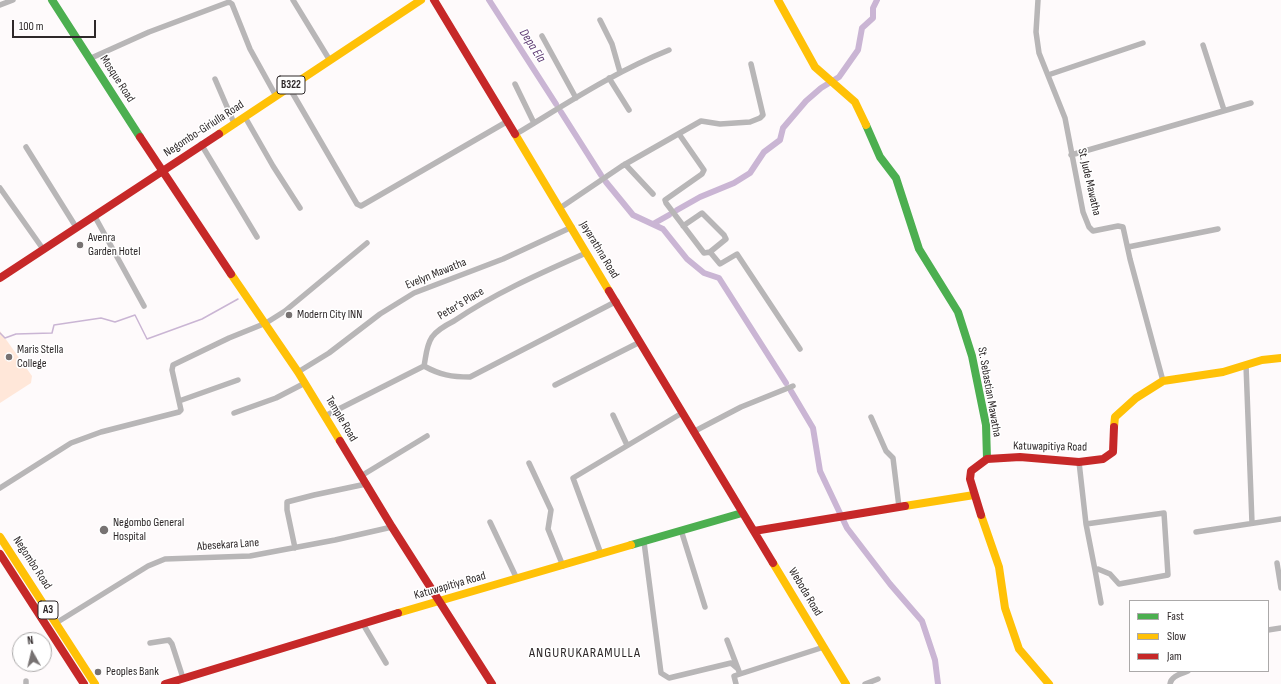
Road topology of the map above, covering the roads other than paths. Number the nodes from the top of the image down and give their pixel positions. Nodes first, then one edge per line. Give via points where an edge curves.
1 (13, 0) edge
2 (52, 0) edge
3 (293, 0) edge
4 (434, 0) edge
5 (778, 0) edge
6 (1038, 0) edge
7 (418, 1) edge
8 (0, 5) edge
9 (600, 20) dead end
10 (542, 36) dead end
11 (1144, 43) dead end
12 (1203, 45) dead end
13 (668, 50) dead end
14 (90, 59) junction
15 (329, 59) junction
16 (751, 64) dead end
17 (620, 72) junction
18 (1048, 75) junction
19 (609, 78) junction
20 (215, 79) dead end
21 (515, 84) dead end
22 (289, 87) junction
23 (276, 96) junction
24 (576, 98) junction
25 (1251, 103) dead end
26 (629, 110) dead end
27 (1224, 110) junction
28 (245, 116) junction
29 (508, 121) junction
30 (234, 123) junction
31 (534, 123) junction
32 (516, 134) junction
33 (679, 134) junction
34 (201, 144) junction
35 (26, 147) dead end
36 (1071, 155) junction
37 (625, 164) junction
38 (162, 171) junction
39 (0, 188) edge
40 (653, 194) dead end
41 (300, 208) dead end
42 (560, 208) junction
43 (94, 215) junction
44 (683, 226) junction
45 (76, 227) junction
46 (572, 227) junction
47 (1218, 229) dead end
48 (257, 237) dead end
49 (366, 244) dead end
50 (1128, 247) junction
51 (42, 249) junction
52 (710, 252) junction
53 (586, 253) junction
54 (1, 274) edge
55 (617, 301) junction
56 (144, 306) dead end
57 (266, 323) junction
58 (640, 342) junction
59 (800, 348) dead end
60 (1281, 358) edge
61 (1246, 365) junction
62 (424, 366) junction
63 (298, 372) junction
64 (238, 380) dead end
65 (1163, 381) junction
66 (305, 383) junction
67 (555, 385) dead end
68 (793, 386) dead end
69 (179, 401) junction
70 (234, 413) dead end
71 (682, 413) junction
72 (613, 415) dead end
73 (325, 416) junction
74 (871, 417) dead end
75 (693, 432) junction
76 (426, 436) dead end
77 (627, 445) junction
78 (987, 459) junction
79 (1079, 462) junction
80 (529, 463) dead end
81 (364, 480) junction
82 (0, 488) edge
83 (974, 494) junction
84 (899, 507) junction
85 (742, 513) junction
86 (1281, 519) edge
87 (490, 522) dead end
88 (1252, 523) junction
89 (1086, 524) junction
90 (392, 527) junction
91 (681, 530) junction
92 (754, 532) junction
93 (1196, 532) dead end
94 (0, 536) edge
95 (644, 542) junction
96 (295, 548) junction
97 (0, 554) edge
98 (601, 554) junction
99 (1277, 563) dead end
100 (563, 566) junction
101 (1095, 570) junction
102 (517, 579) junction
103 (1281, 588) edge
104 (439, 601) junction
105 (1101, 603) dead end
106 (705, 608) dead end
107 (56, 623) junction
108 (363, 624) junction
109 (1281, 628) edge
110 (1269, 630) edge
111 (727, 640) dead end
112 (150, 644) dead end
113 (824, 647) junction
114 (386, 663) dead end
115 (739, 672) junction
116 (1185, 672) edge
117 (183, 678) junction
118 (878, 679) dead end
119 (84, 684) edge
120 (95, 684) edge
121 (164, 684) edge
122 (492, 684) edge
123 (736, 684) edge
124 (846, 684) edge
125 (865, 684) edge
126 (1049, 684) edge
127 (1170, 684) edge

1 - 8 street
2 - 14 main road, Mosque Road
3 - 15 street
4 - 29 main road, Jayarathna Road
5 - 78 main road, St. Sebastian Mawatha via 814,68 855,102 880,156 896,178 919,249 958,312 972,356 986,425
6 - 18 street, St. Jude Mawatha via 1036,32 1039,53
7 - 15 main road, Negombo-Giriulla Road / B322
9 - 17 street via 612,44
10 - 24 street
11 - 18 street
12 - 27 street
13 - 17 street
14 - 23 street via 148,32 229,2 250,49
14 - 38 main road, Mosque Road
15 - 22 main road, Negombo-Giriulla Road / B322
16 - 33 street via 762,115 760,118 750,122 720,124 701,121
17 - 19 street
18 - 36 street, St. Jude Mawatha via 1065,118
19 - 24 street
19 - 26 street
20 - 30 street
21 - 31 street
22 - 23 main road, Negombo-Giriulla Road / B322
22 - 29 street via 356,204 361,206
23 - 28 main road, Negombo-Giriulla Road / B322
24 - 31 street
25 - 27 street
27 - 36 street
28 - 30 main road, Negombo-Giriulla Road / B322
28 - 41 street via 272,166
29 - 32 main road, Jayarathna Road
30 - 34 main road, Negombo-Giriulla Road / B322
31 - 32 street
32 - 42 main road, Jayarathna Road
33 - 37 street
33 - 44 street via 704,170 665,200
34 - 38 main road, Negombo-Giriulla Road / B322
34 - 48 street
35 - 45 street
36 - 50 street, St. Jude Mawatha via 1083,212 1089,227 1093,231 1123,227
37 - 40 street
37 - 42 street
38 - 43 main road, Negombo-Giriulla Road / B322
38 - 57 main road, Temple Road
39 - 51 street
42 - 46 main road, Jayarathna Road
43 - 45 main road, Negombo-Giriulla Road / B322
43 - 56 street
44 - 52 street via 704,253
44 - 52 street via 702,213 719,229 726,239
45 - 51 main road, Negombo-Giriulla Road / B322
46 - 53 main road, Jayarathna Road
46 - 63 street, Evelyn Mawatha via 503,259 414,293
47 - 50 street
49 - 57 street via 285,311
50 - 65 street, St. Jude Mawatha
51 - 54 main road, Negombo-Giriulla Road / B322
52 - 59 street via 720,264 737,254
53 - 55 main road, Jayarathna Road
53 - 62 street, Peter's Place via 523,281 467,311 439,330 426,350
55 - 58 main road, Jayarathna Road
55 - 62 street via 470,377 439,374
57 - 63 main road, Temple Road
57 - 69 street via 173,365
58 - 67 street
58 - 71 main road, Jayarathna Road
60 - 61 main road, Katuwapitiya Road
61 - 65 main road, Katuwapitiya Road via 1223,372
61 - 88 street
62 - 73 street
63 - 66 main road, Temple Road
64 - 69 street
65 - 79 main road, Katuwapitiya Road via 1136,398 1115,417 1113,452 1109,456
66 - 70 street via 276,398
66 - 73 main road, Temple Road
68 - 75 street via 741,407
69 - 82 street via 179,412 101,432 71,444
71 - 75 main road, Jayarathna Road
71 - 77 street
72 - 77 street
73 - 81 main road, Temple Road
74 - 84 street via 886,451 893,458
75 - 85 main road, Jayarathna Road
76 - 81 street
77 - 98 street via 573,478
78 - 79 main road, Katuwapitiya Road via 1020,457
78 - 83 main road via 971,471 970,479
79 - 89 street
80 - 100 street via 551,510 548,529
81 - 90 main road, Temple Road
81 - 96 street via 287,502
83 - 84 main road via 963,498
83 - 126 main road via 999,567 1004,608 1019,649
84 - 92 main road
85 - 91 main road, Katuwapitiya Road
85 - 92 main road, Weboda Road
86 - 88 street
87 - 102 street
88 - 93 street
89 - 101 street
89 - 101 street via 1164,513 1168,575 1119,584 1110,574
90 - 96 street, Abesekara Lane
90 - 104 main road, Temple Road
91 - 95 main road, Katuwapitiya Road
91 - 106 street
92 - 113 main road, Weboda Road
94 - 107 main road, Negombo Road / A3
95 - 98 main road, Katuwapitiya Road
95 - 115 street via 661,673 669,678 731,664
96 - 107 street, Abesekara Lane via 250,556 165,559 148,566
97 - 119 main road, Negombo Road / A3
98 - 100 main road, Katuwapitiya Road
99 - 103 street
100 - 102 main road, Katuwapitiya Road
101 - 105 street
102 - 104 main road, Katuwapitiya Road
104 - 108 main road, Katuwapitiya Road
104 - 122 main road, Temple Road
107 - 120 main road, Negombo Road / A3
108 - 114 street
108 - 117 main road, Katuwapitiya Road
109 - 110 street
111 - 115 street
112 - 117 street via 169,640
113 - 115 street
113 - 124 main road, Weboda Road
115 - 123 street via 734,676
116 - 127 street via 1176,675
117 - 121 main road, Katuwapitiya Road
118 - 125 street

